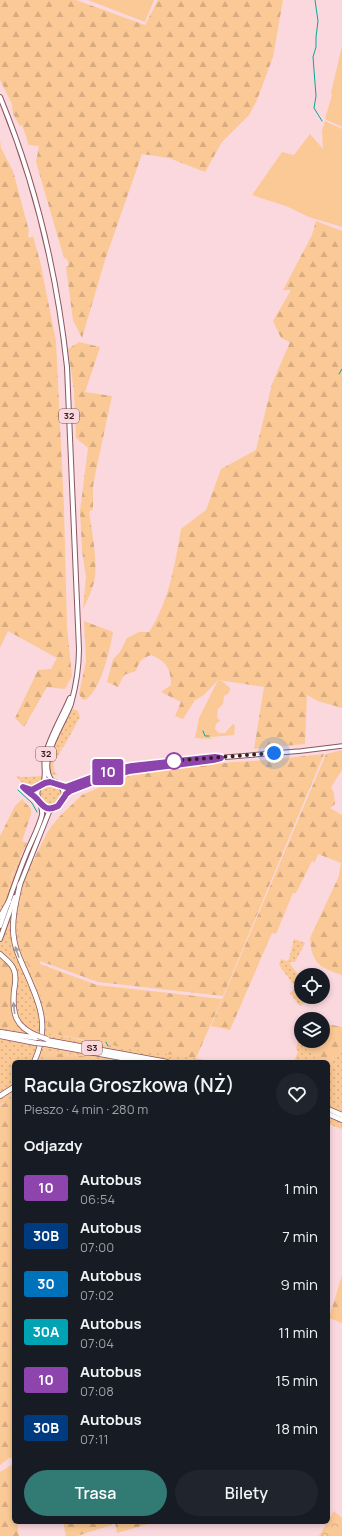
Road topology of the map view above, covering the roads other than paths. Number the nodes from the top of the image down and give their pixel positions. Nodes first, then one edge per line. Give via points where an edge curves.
1 (0, 97) edge
2 (74, 689) junction
3 (342, 747) edge
4 (221, 758) junction
5 (53, 782) junction
6 (43, 784) junction
7 (60, 786) junction
8 (64, 798) junction
9 (40, 804) junction
10 (53, 808) junction
11 (20, 884) junction
12 (9, 901) junction
13 (0, 917) edge
14 (0, 926) edge
15 (0, 939) edge
16 (0, 954) edge
17 (0, 1032) edge
18 (0, 1036) edge
19 (37, 1039) junction
20 (47, 1041) junction
21 (35, 1060) edge
22 (135, 1060) edge
23 (156, 1060) edge
24 (12, 1089) edge
25 (0, 1096) edge
26 (330, 1110) edge
27 (330, 1115) edge
28 (342, 1115) edge
29 (342, 1120) edge

1 - 2 main road, 32 via 18,142 37,203 56,284 66,354 79,649 79,666
2 - 5 main road, 32 via 70,706 49,754 48,775
2 - 6 main road, 32 via 47,749
3 - 4 main road
4 - 7 main road via 132,766 112,770 66,787
4 - 8 main road via 119,773 70,791
5 - 6 main road
5 - 7 main road
6 - 9 main road, 32 via 37,794
7 - 8 main road via 64,791
8 - 10 main road via 60,805
9 - 10 main road
9 - 12 main road, 32 via 41,818
10 - 11 main road via 49,812
11 - 15 main road
21 -> 11 highway via 43,1033 42,1021 37,998 14,939 14,916
12 - 13 highway
12 - 14 main road, 32
19 -> 16 highway via 24,1029 15,1016 15,974 12,965
17 - 19 highway, S3
18 - 19 highway, S3
19 - 20 highway, S3, bridge
20 - 22 highway, S3
20 - 23 highway, S3
24 - 25 highway
26 - 28 highway
27 - 29 highway

